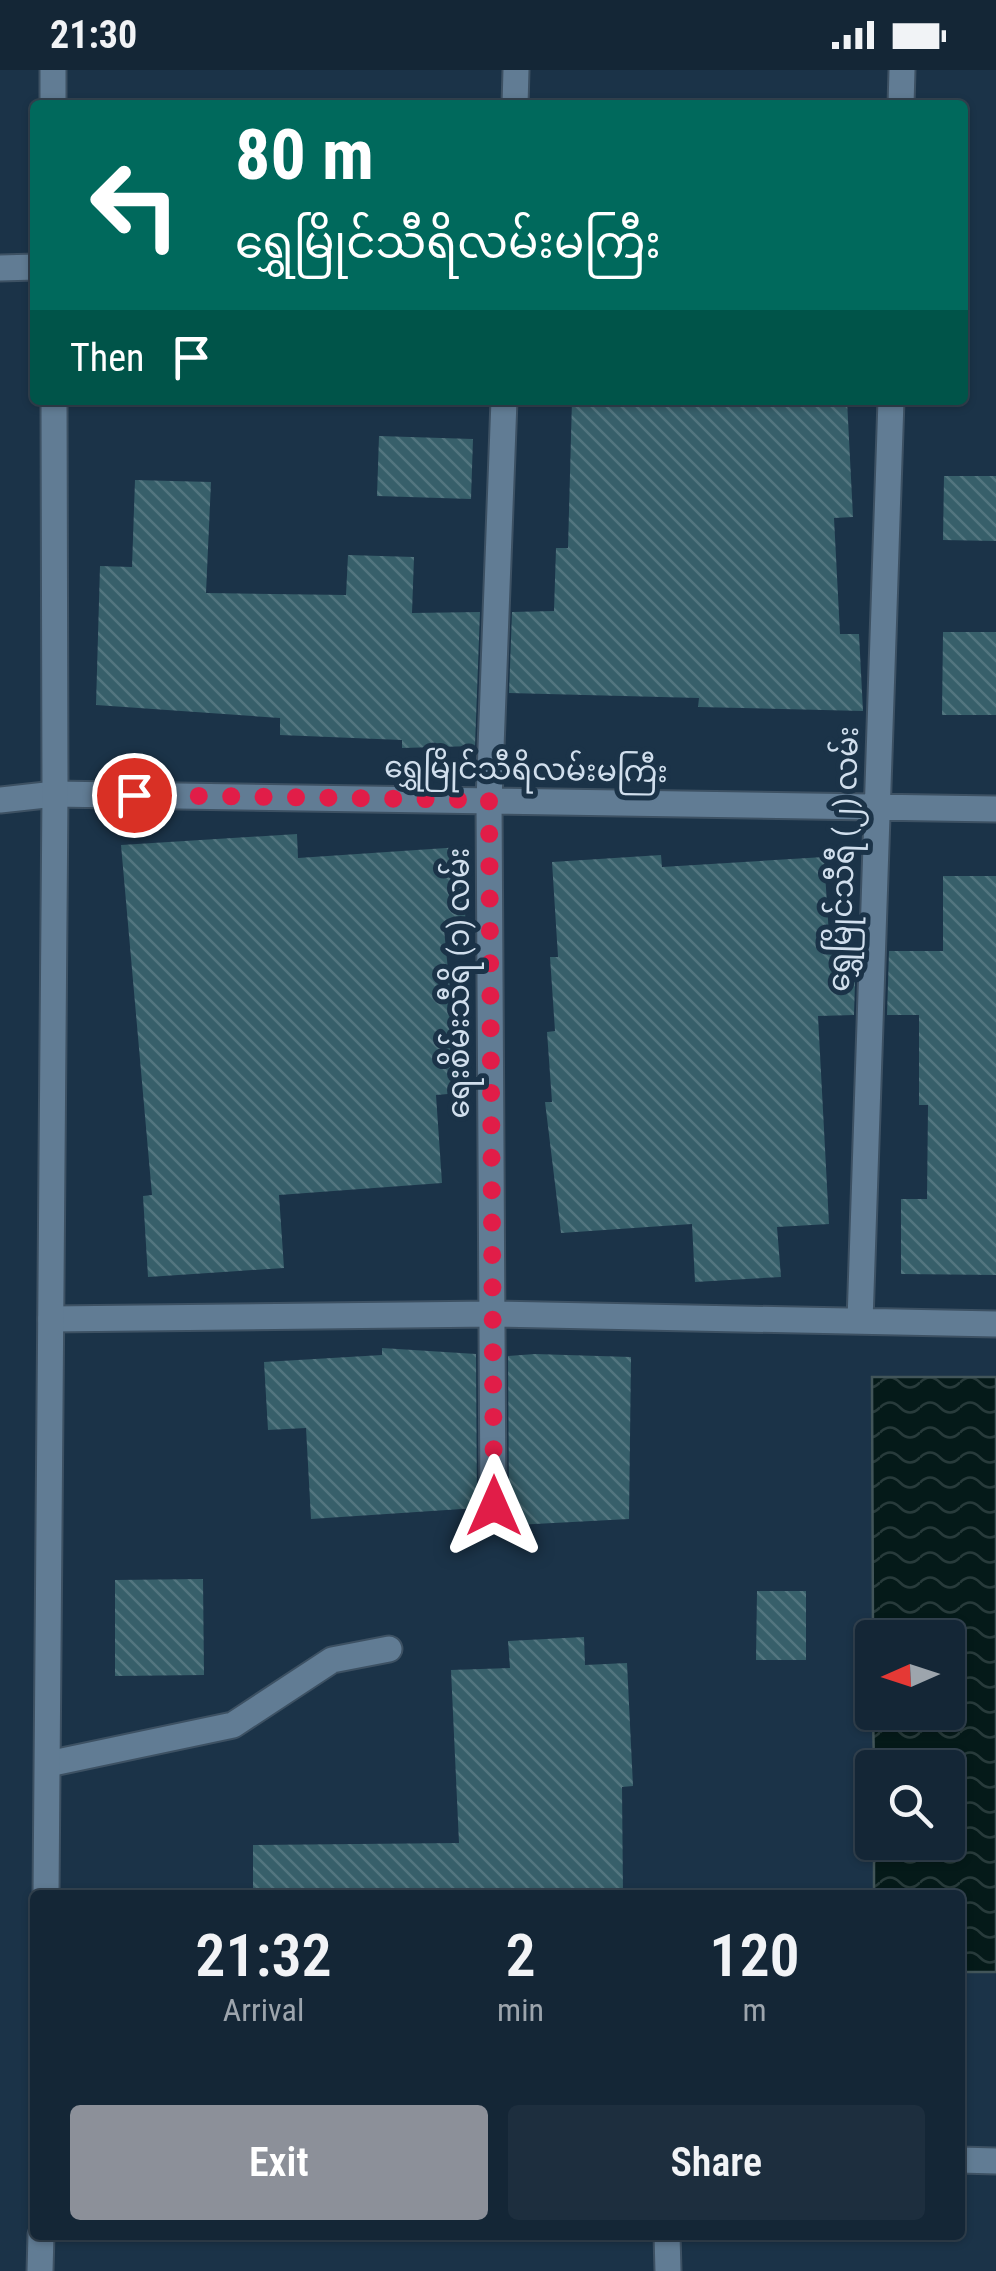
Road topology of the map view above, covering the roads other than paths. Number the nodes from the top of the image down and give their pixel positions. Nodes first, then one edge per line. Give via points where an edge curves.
1 (53, 70) edge
2 (516, 70) edge
3 (902, 70) edge
4 (53, 100) edge
5 (515, 100) edge
6 (901, 100) edge
7 (30, 267) edge
8 (0, 268) edge
9 (54, 405) edge
10 (504, 405) edge
11 (891, 405) edge
12 (56, 794) junction
13 (0, 800) edge
14 (489, 800) junction
15 (877, 807) junction
16 (996, 808) edge
17 (492, 1314) junction
18 (51, 1319) junction
19 (860, 1321) junction
20 (996, 1324) edge
21 (494, 1506) dead end
22 (389, 1649) dead end
23 (48, 1764) junction
24 (46, 1890) edge
25 (965, 2160) edge
26 (996, 2161) edge
27 (41, 2240) edge
28 (667, 2240) edge
29 (40, 2271) edge
30 (668, 2271) edge

1 - 4 street
2 - 5 street
3 - 6 street
7 - 8 street
9 - 12 street
10 - 14 street, ရေးစိမ်းသီရိ (၁) လမ်း
11 - 15 street, ရွှေမြိုင်သီရီ (၂) လမ်း
12 - 13 street, ရွှေမြိုင်သီရိလမ်းမကြီး
12 - 14 street, ရွှေမြိုင်သီရိလမ်းမကြီး
12 - 18 street
14 - 15 street, ရွှေမြိုင်သီရိလမ်းမကြီး
14 - 17 street, ရေးစိမ်းသီရိ (၁) လမ်း
15 - 16 street, ရွှေမြိုင်သီရိလမ်းမကြီး
15 - 19 street, ရွှေမြိုင်သီရီ (၂) လမ်း
17 - 18 street
17 - 19 street
17 - 21 street, ရေးစိမ်းသီရိ (၁) လမ်း
18 - 23 street
19 - 20 street
22 - 23 street via 332,1660 232,1725
23 - 24 street
25 - 26 street
27 - 29 street
28 - 30 street

